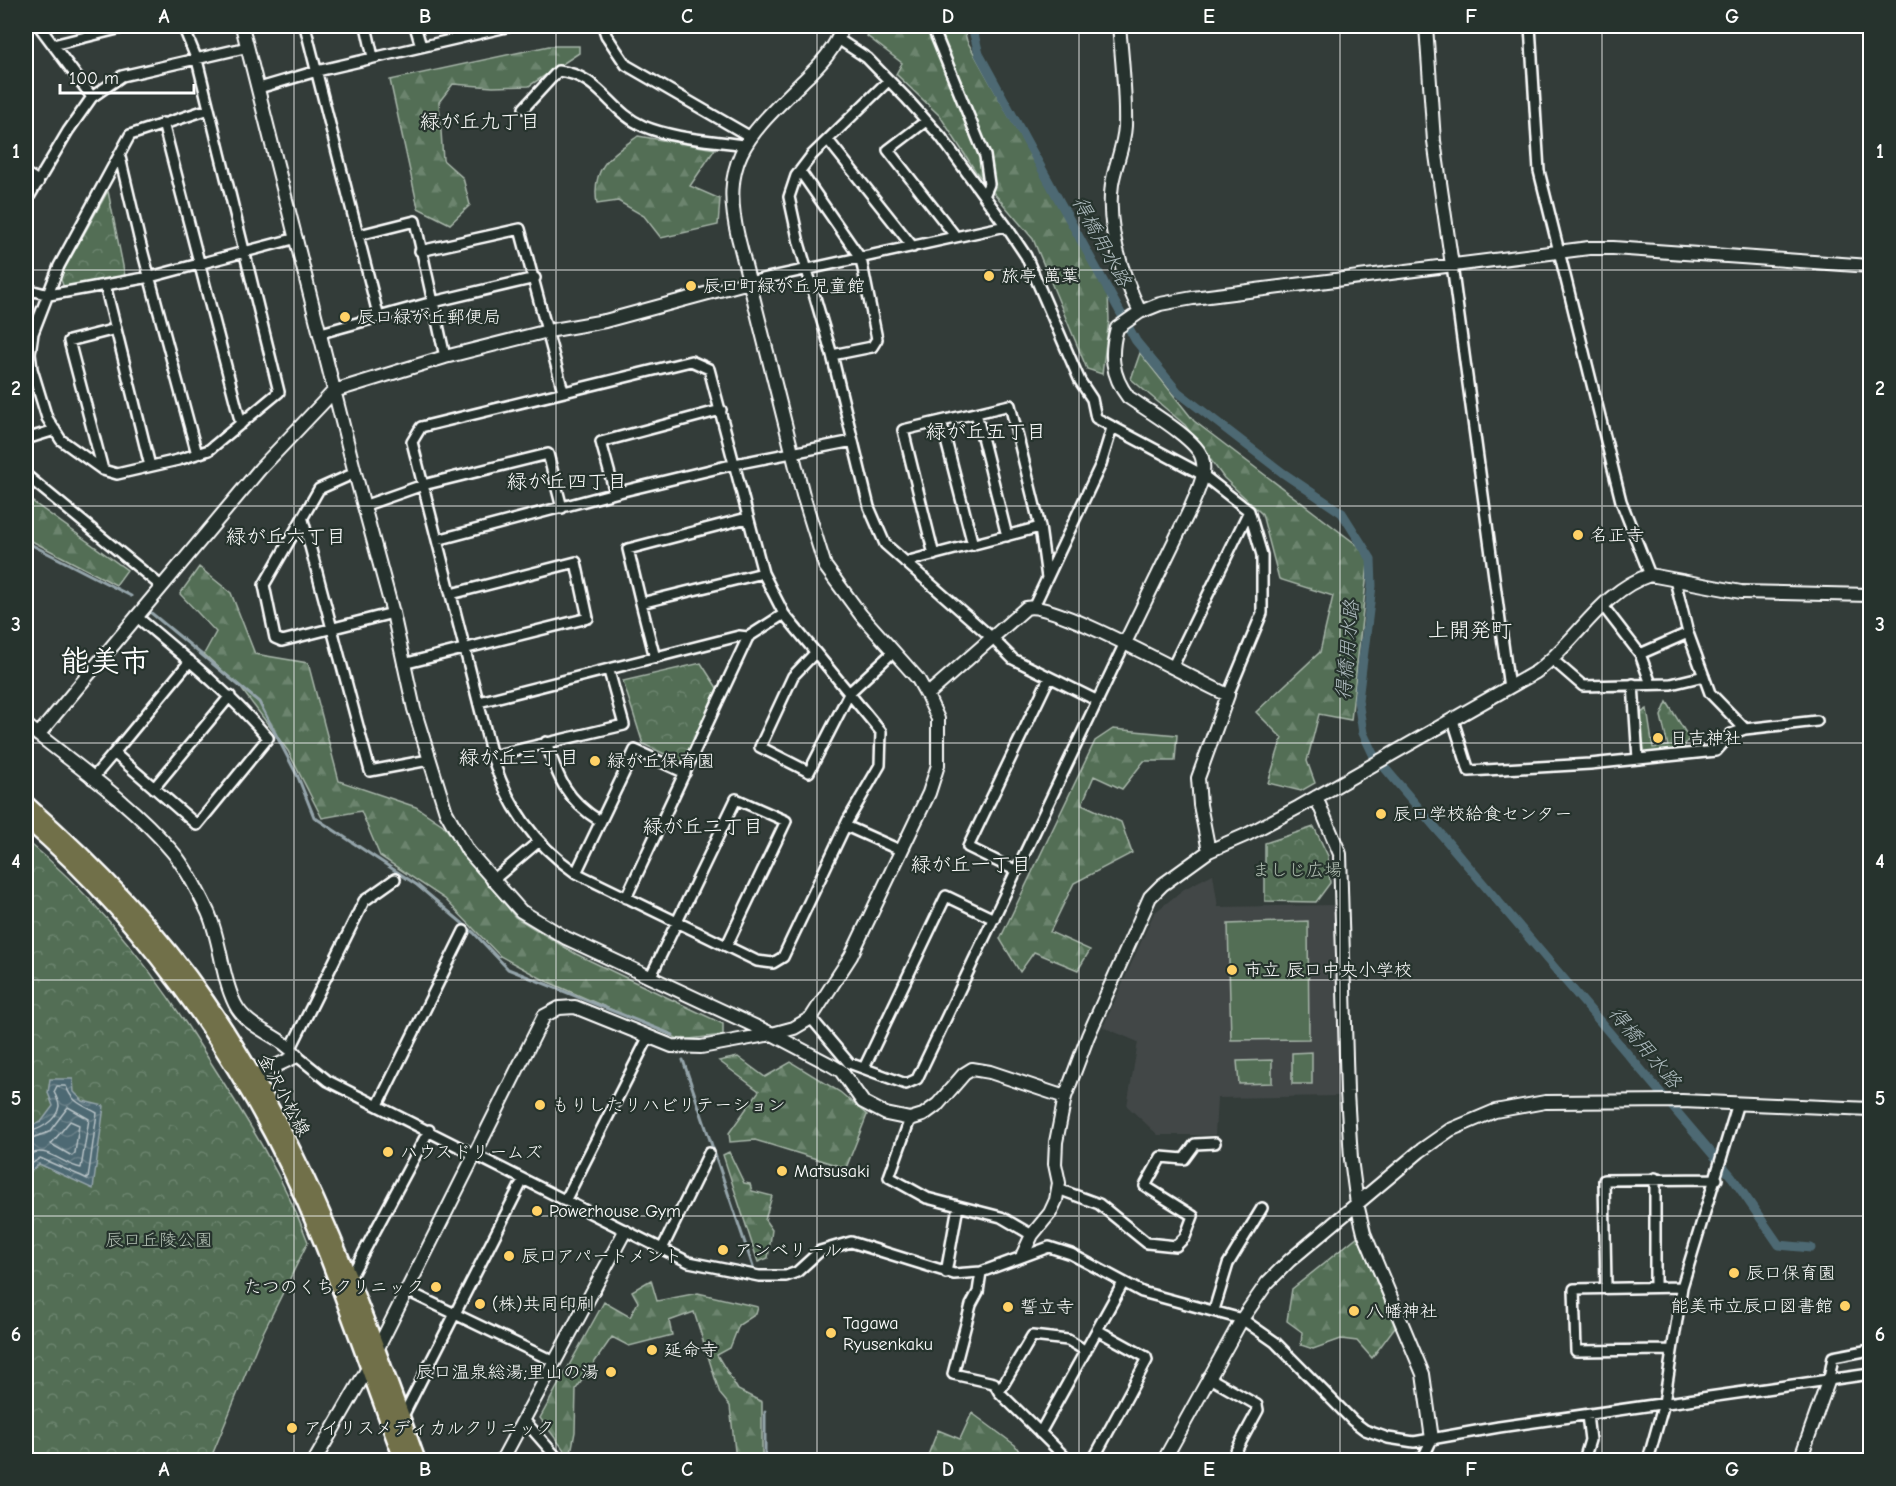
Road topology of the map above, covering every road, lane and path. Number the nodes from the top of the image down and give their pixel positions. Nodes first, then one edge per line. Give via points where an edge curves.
1 (39, 26) edge
2 (130, 26) edge
3 (183, 26) edge
4 (243, 26) edge
5 (305, 26) edge
6 (366, 26) edge
7 (415, 26) edge
8 (511, 26) edge
9 (603, 26) edge
10 (843, 26) edge
11 (932, 26) edge
12 (1119, 26) edge
13 (1426, 26) edge
14 (1530, 26) edge
15 (467, 30) edge
16 (838, 39) junction
17 (53, 45) junction
18 (421, 46) junction
19 (248, 47) junction
20 (374, 57) junction
21 (197, 60) junction
22 (317, 71) junction
23 (888, 81) junction
24 (259, 88) junction
25 (92, 97) junction
26 (524, 108) dead end
27 (209, 109) junction
28 (926, 121) junction
29 (163, 123) junction
30 (746, 140) junction
31 (828, 140) junction
32 (120, 157) junction
33 (800, 171) junction
34 (26, 175) edge
35 (37, 182) junction
36 (984, 196) junction
37 (26, 202) edge
38 (1006, 226) junction
39 (359, 236) junction
40 (956, 237) junction
41 (297, 238) junction
42 (913, 247) junction
43 (420, 251) junction
44 (1557, 251) junction
45 (244, 252) junction
46 (861, 259) junction
47 (199, 264) junction
48 (1452, 265) junction
49 (1870, 266) edge
50 (808, 271) junction
51 (150, 277) junction
52 (535, 278) junction
53 (750, 282) junction
54 (105, 285) junction
55 (26, 289) edge
56 (49, 295) junction
57 (434, 302) junction
58 (1136, 315) junction
59 (379, 318) junction
60 (116, 329) junction
61 (548, 332) junction
62 (321, 333) junction
63 (832, 355) junction
64 (445, 357) junction
65 (334, 391) junction
66 (563, 391) junction
67 (721, 410) junction
68 (976, 413) junction
69 (941, 421) junction
70 (241, 424) junction
71 (1112, 428) junction
72 (55, 430) junction
73 (26, 439) edge
74 (853, 441) junction
75 (197, 454) junction
76 (792, 454) junction
77 (735, 464) junction
78 (150, 466) junction
79 (103, 470) junction
80 (355, 473) junction
81 (26, 475) edge
82 (1203, 476) junction
83 (423, 485) junction
84 (615, 493) junction
85 (366, 505) junction
86 (562, 508) junction
87 (1249, 511) junction
88 (747, 518) junction
89 (303, 520) junction
90 (1040, 527) junction
91 (1007, 536) junction
92 (437, 540) junction
93 (973, 545) junction
94 (934, 555) junction
95 (905, 562) junction
96 (763, 573) junction
97 (1650, 575) junction
98 (1047, 578) junction
99 (1676, 580) junction
100 (161, 586) junction
101 (451, 594) junction
102 (1870, 595) edge
103 (641, 603) junction
104 (1034, 606) junction
105 (1603, 606) junction
106 (393, 613) junction
107 (784, 614) junction
108 (136, 616) junction
109 (333, 628) junction
110 (1688, 633) junction
111 (991, 636) junction
112 (748, 637) junction
113 (1124, 645) junction
114 (465, 649) junction
115 (893, 651) junction
116 (814, 654) junction
117 (1640, 654) junction
118 (655, 658) junction
119 (1553, 660) junction
120 (190, 661) junction
121 (403, 664) junction
122 (1173, 668) junction
123 (609, 671) junction
124 (1704, 676) junction
125 (1049, 678) junction
126 (1633, 684) junction
127 (1651, 684) junction
128 (1509, 688) junction
129 (850, 692) junction
130 (927, 695) junction
131 (1228, 695) junction
132 (230, 696) junction
133 (1098, 701) junction
134 (480, 702) junction
135 (1453, 720) junction
136 (1817, 721) dead end
137 (26, 725) edge
138 (1745, 729) junction
139 (38, 735) junction
140 (546, 742) junction
141 (114, 753) junction
142 (492, 756) junction
143 (1638, 759) junction
144 (429, 760) junction
145 (685, 773) junction
146 (92, 779) junction
147 (154, 788) junction
148 (1316, 797) junction
149 (26, 804) edge
150 (26, 819) edge
151 (600, 821) junction
152 (846, 826) junction
153 (538, 842) junction
154 (902, 851) junction
155 (1209, 851) junction
156 (1017, 871) junction
157 (576, 873) junction
158 (395, 879) dead end
159 (492, 881) junction
160 (626, 898) junction
161 (994, 919) junction
162 (676, 921) junction
163 (464, 931) dead end
164 (727, 945) junction
165 (650, 978) junction
166 (811, 1018) junction
167 (772, 1034) junction
168 (649, 1036) junction
169 (294, 1052) junction
170 (864, 1068) junction
171 (247, 1079) junction
172 (1065, 1097) junction
173 (1738, 1103) junction
174 (378, 1105) junction
175 (1870, 1109) edge
176 (910, 1119) junction
177 (429, 1131) junction
178 (1215, 1143) dead end
179 (709, 1153) dead end
180 (474, 1154) junction
181 (1718, 1175) junction
182 (1655, 1178) junction
183 (523, 1180) junction
184 (1058, 1189) junction
185 (566, 1201) junction
186 (1357, 1204) junction
187 (958, 1206) junction
188 (1262, 1208) dead end
189 (625, 1231) junction
190 (1032, 1236) junction
191 (662, 1249) junction
192 (1023, 1254) junction
193 (981, 1272) junction
194 (946, 1273) junction
195 (350, 1278) junction
196 (1123, 1283) junction
197 (1656, 1286) junction
198 (1606, 1287) junction
199 (1682, 1287) junction
200 (405, 1290) junction
201 (1214, 1310) junction
202 (456, 1313) junction
203 (1242, 1319) junction
204 (1097, 1330) junction
205 (377, 1348) junction
206 (1670, 1350) junction
207 (1870, 1350) edge
208 (1086, 1351) junction
209 (553, 1361) junction
210 (368, 1368) junction
211 (1870, 1374) edge
212 (1208, 1377) junction
213 (1829, 1379) junction
214 (999, 1392) junction
215 (1664, 1403) junction
216 (1587, 1415) junction
217 (402, 1418) junction
218 (524, 1420) junction
219 (1040, 1433) junction
220 (1432, 1439) junction
221 (315, 1461) edge
222 (403, 1461) edge
223 (417, 1461) edge
224 (502, 1461) edge
225 (559, 1461) edge
226 (1068, 1461) edge
227 (1093, 1461) edge
228 (1164, 1461) edge
229 (1231, 1461) edge
230 (1417, 1461) edge
231 (1584, 1461) edge
232 (1648, 1461) edge
233 (1800, 1461) edge

1 - 17 street
2 - 17 street
3 - 21 street
4 - 19 street
5 - 22 street
6 - 20 street
7 - 18 street
8 - 15 street
9 - 30 street via 626,65
10 - 16 street
11 - 36 street via 985,156 989,184
12 - 58 street via 1125,126 1112,184 1112,218 1124,279
13 - 48 street via 1434,141
14 - 44 street via 1539,171
15 - 18 street
16 - 23 street via 867,58
16 - 30 street via 820,65
17 - 25 street
18 - 20 street
19 - 21 street
19 - 24 street
20 - 22 street
21 - 25 street via 122,76
21 - 27 street
22 - 24 street
22 - 39 street
23 - 28 street
23 - 31 street
24 - 41 street
25 - 35 street
26 - 30 street via 558,71 576,73 641,125 675,135
27 - 29 street
27 - 45 street
28 - 36 street
28 - 40 street via 888,150
29 - 32 street via 130,135
29 - 47 street
30 - 53 street via 732,179 731,200
31 - 33 street
31 - 42 street
32 - 51 street
32 - 56 street via 63,258
33 - 46 street
33 - 50 street via 789,197
34 - 35 street
35 - 37 street
36 - 38 street
38 - 40 street
38 - 71 street via 1026,256 1080,381 1092,399 1096,418
39 - 43 street via 415,221
39 - 59 street
40 - 42 street
41 - 45 street
41 - 62 street
42 - 46 street
43 - 52 street via 520,229
43 - 57 street
44 - 48 street
44 - 49 street via 1612,248
44 - 97 street via 1621,501
45 - 47 street
45 - 70 street via 279,392
46 - 50 street
46 - 63 street via 877,339 872,346
47 - 51 street
47 - 70 street
48 - 58 street via 1176,301
48 - 128 street
50 - 53 street
50 - 63 street
51 - 54 street
51 - 75 street
52 - 57 street
52 - 61 street
53 - 61 street via 605,321
53 - 76 street
54 - 56 street
54 - 60 street
55 - 56 street
56 - 72 street via 33,333 30,354 47,418
57 - 59 street
57 - 64 street
58 - 82 street via 1117,328 1113,342 1120,387 1188,440 1202,456
59 - 62 street
60 - 78 street
60 - 79 street via 69,341
61 - 64 street
61 - 66 street
62 - 65 street
63 - 74 street
64 - 65 street
65 - 80 street
65 - 100 street via 267,461
66 - 67 street via 691,361 709,369
66 - 83 street via 421,427 412,442
67 - 77 street
67 - 84 street via 602,442
68 - 69 street
68 - 90 street via 1010,405
68 - 91 street
69 - 93 street
69 - 94 street via 903,430
70 - 75 street via 209,450
71 - 82 street
71 - 98 street via 1101,464
72 - 73 street
72 - 79 street via 61,440
74 - 76 street
74 - 95 street via 877,530 885,544
75 - 78 street
76 - 77 street
76 - 115 street via 825,566
77 - 84 street
77 - 88 street
78 - 79 street via 117,474
80 - 85 street
80 - 89 street via 319,489
81 - 100 street
82 - 87 street
82 - 113 street
83 - 85 street
83 - 86 street via 548,454
83 - 92 street
84 - 86 street
85 - 106 street
86 - 92 street
87 - 122 street
87 - 131 street via 1262,555 1262,613
88 - 96 street
88 - 103 street via 628,549
89 - 109 street
89 - 109 street via 264,585 275,638 282,641
90 - 91 street
90 - 98 street
91 - 93 street
92 - 101 street
93 - 94 street
94 - 95 street
95 - 111 street
96 - 103 street
96 - 107 street
97 - 99 street
97 - 105 street via 1623,588
98 - 104 street
99 - 102 street via 1741,592
99 - 110 street
100 - 108 street
101 - 114 street
101 - 114 street via 576,562 588,618
103 - 118 street
104 - 111 street
104 - 113 street
105 - 117 street
105 - 119 street
106 - 109 street
106 - 121 street
107 - 112 street
107 - 116 street
108 - 120 street
108 - 139 street
109 - 144 street via 370,771
110 - 117 street
110 - 124 street
111 - 125 street via 1013,659
111 - 130 street
112 - 118 street
112 - 145 street
113 - 122 street
113 - 133 street
114 - 121 street
114 - 134 street
115 - 129 street
115 - 130 street
116 - 129 street
116 - 129 street via 793,676 760,747 809,772
117 - 127 street
118 - 123 street
119 - 126 street via 1583,686
119 - 128 street
120 - 132 street
120 - 141 street
121 - 144 street
122 - 131 street
123 - 134 street
123 - 140 street via 624,725
124 - 127 street
124 - 138 street via 1710,693
125 - 133 street
125 - 156 street via 968,847
126 - 127 street
126 - 143 street
128 - 135 street
129 - 152 street via 881,732 881,749 880,765
130 - 154 street via 938,720 938,765
131 - 155 street via 1198,778
132 - 147 street
132 - 147 street via 268,738 197,825
133 - 156 street
134 - 142 street
135 - 143 street via 1469,771
135 - 148 street
136 - 138 street
137 - 139 street
138 - 143 street via 1731,734 1716,751
139 - 146 street
140 - 142 street
140 - 151 street via 559,780 581,809
141 - 146 street
141 - 147 street
142 - 153 street via 502,789
144 - 159 street via 447,812 468,850
145 - 151 street via 635,750
145 - 160 street
146 - 169 street via 171,850 209,914 235,1004 247,1020
148 - 155 street
148 - 186 street via 1340,854 1348,1114
149 - 171 main road, 金沢小松線 via 154,934 204,998
150 - 171 main road, 金沢小松線 via 111,901 156,954
151 - 157 street
152 - 154 street
152 - 164 street via 783,957 763,963
153 - 157 street
153 - 159 street
154 - 166 street via 851,956
155 - 172 street via 1150,897
156 - 161 street
157 - 160 street
158 - 169 street via 364,901
159 - 165 street via 521,911 566,938
160 - 162 street
161 - 170 street via 917,1079 906,1084
161 - 170 street via 946,896
162 - 164 street
162 - 164 street via 736,798 786,821
162 - 165 street
163 - 174 street
165 - 167 street
166 - 167 street
166 - 170 street via 849,1063
167 - 168 street via 701,1047 672,1046
167 - 176 street via 841,1071 850,1088 874,1109
168 - 180 street via 575,1007 559,1008 544,1016
168 - 185 street
169 - 171 street
169 - 174 street via 328,1081
171 - 195 main road, 金沢小松線 via 273,1109
171 - 210 main road, 金沢小松線 via 322,1242
172 - 176 street via 972,1069 938,1104
172 - 184 street via 1056,1142
173 - 175 street
173 - 181 street
173 - 186 street via 1545,1102 1495,1111 1450,1130
174 - 177 street
176 - 187 street via 889,1177 927,1198
177 - 180 street
177 - 195 street
178 - 184 street via 1195,1144 1184,1159 1161,1157 1145,1186 1193,1216 1185,1237 1176,1246 1147,1243 1099,1203
179 - 191 street
180 - 183 street
180 - 200 street
181 - 182 street
181 - 199 street via 1700,1221
182 - 197 street
182 - 198 street via 1604,1180
183 - 185 street
183 - 202 street
184 - 190 street via 1050,1214
185 - 189 street
186 - 203 street via 1267,1283
186 - 220 street via 1364,1233 1423,1374
187 - 190 street via 1001,1217
187 - 194 street
188 - 201 street via 1228,1264
189 - 191 street
189 - 209 street
190 - 192 street
191 - 194 street via 711,1268 786,1276 797,1272 820,1251 851,1242
192 - 193 street
192 - 196 street via 1049,1247 1071,1254
193 - 194 street
193 - 214 street via 953,1374 994,1383
195 - 205 main road, 金沢小松線
196 - 201 street via 1142,1292
196 - 204 street
197 - 198 street
197 - 199 street
198 - 206 street via 1574,1289 1576,1351
199 - 206 street
200 - 202 street
200 - 205 street
201 - 203 street
202 - 209 street
202 - 217 street
203 - 212 street
203 - 220 street via 1275,1342 1365,1430 1414,1443
204 - 208 street
204 - 227 street via 1147,1360
205 - 210 street
205 - 217 main road, 金沢小松線
206 - 215 street
207 - 213 street via 1833,1357
208 - 214 street via 1068,1340 1032,1336
208 - 219 street
209 - 218 street
210 - 221 street
210 - 222 main road, 金沢小松線
211 - 213 street
212 - 228 street
212 - 229 street via 1257,1405 1258,1410
213 - 215 street
213 - 233 street
214 - 219 street
215 - 216 street
215 - 232 street
216 - 220 street
216 - 231 street via 1590,1440
217 - 223 main road, 金沢小松線
218 - 224 street
218 - 225 street
219 - 226 street
220 - 230 street

